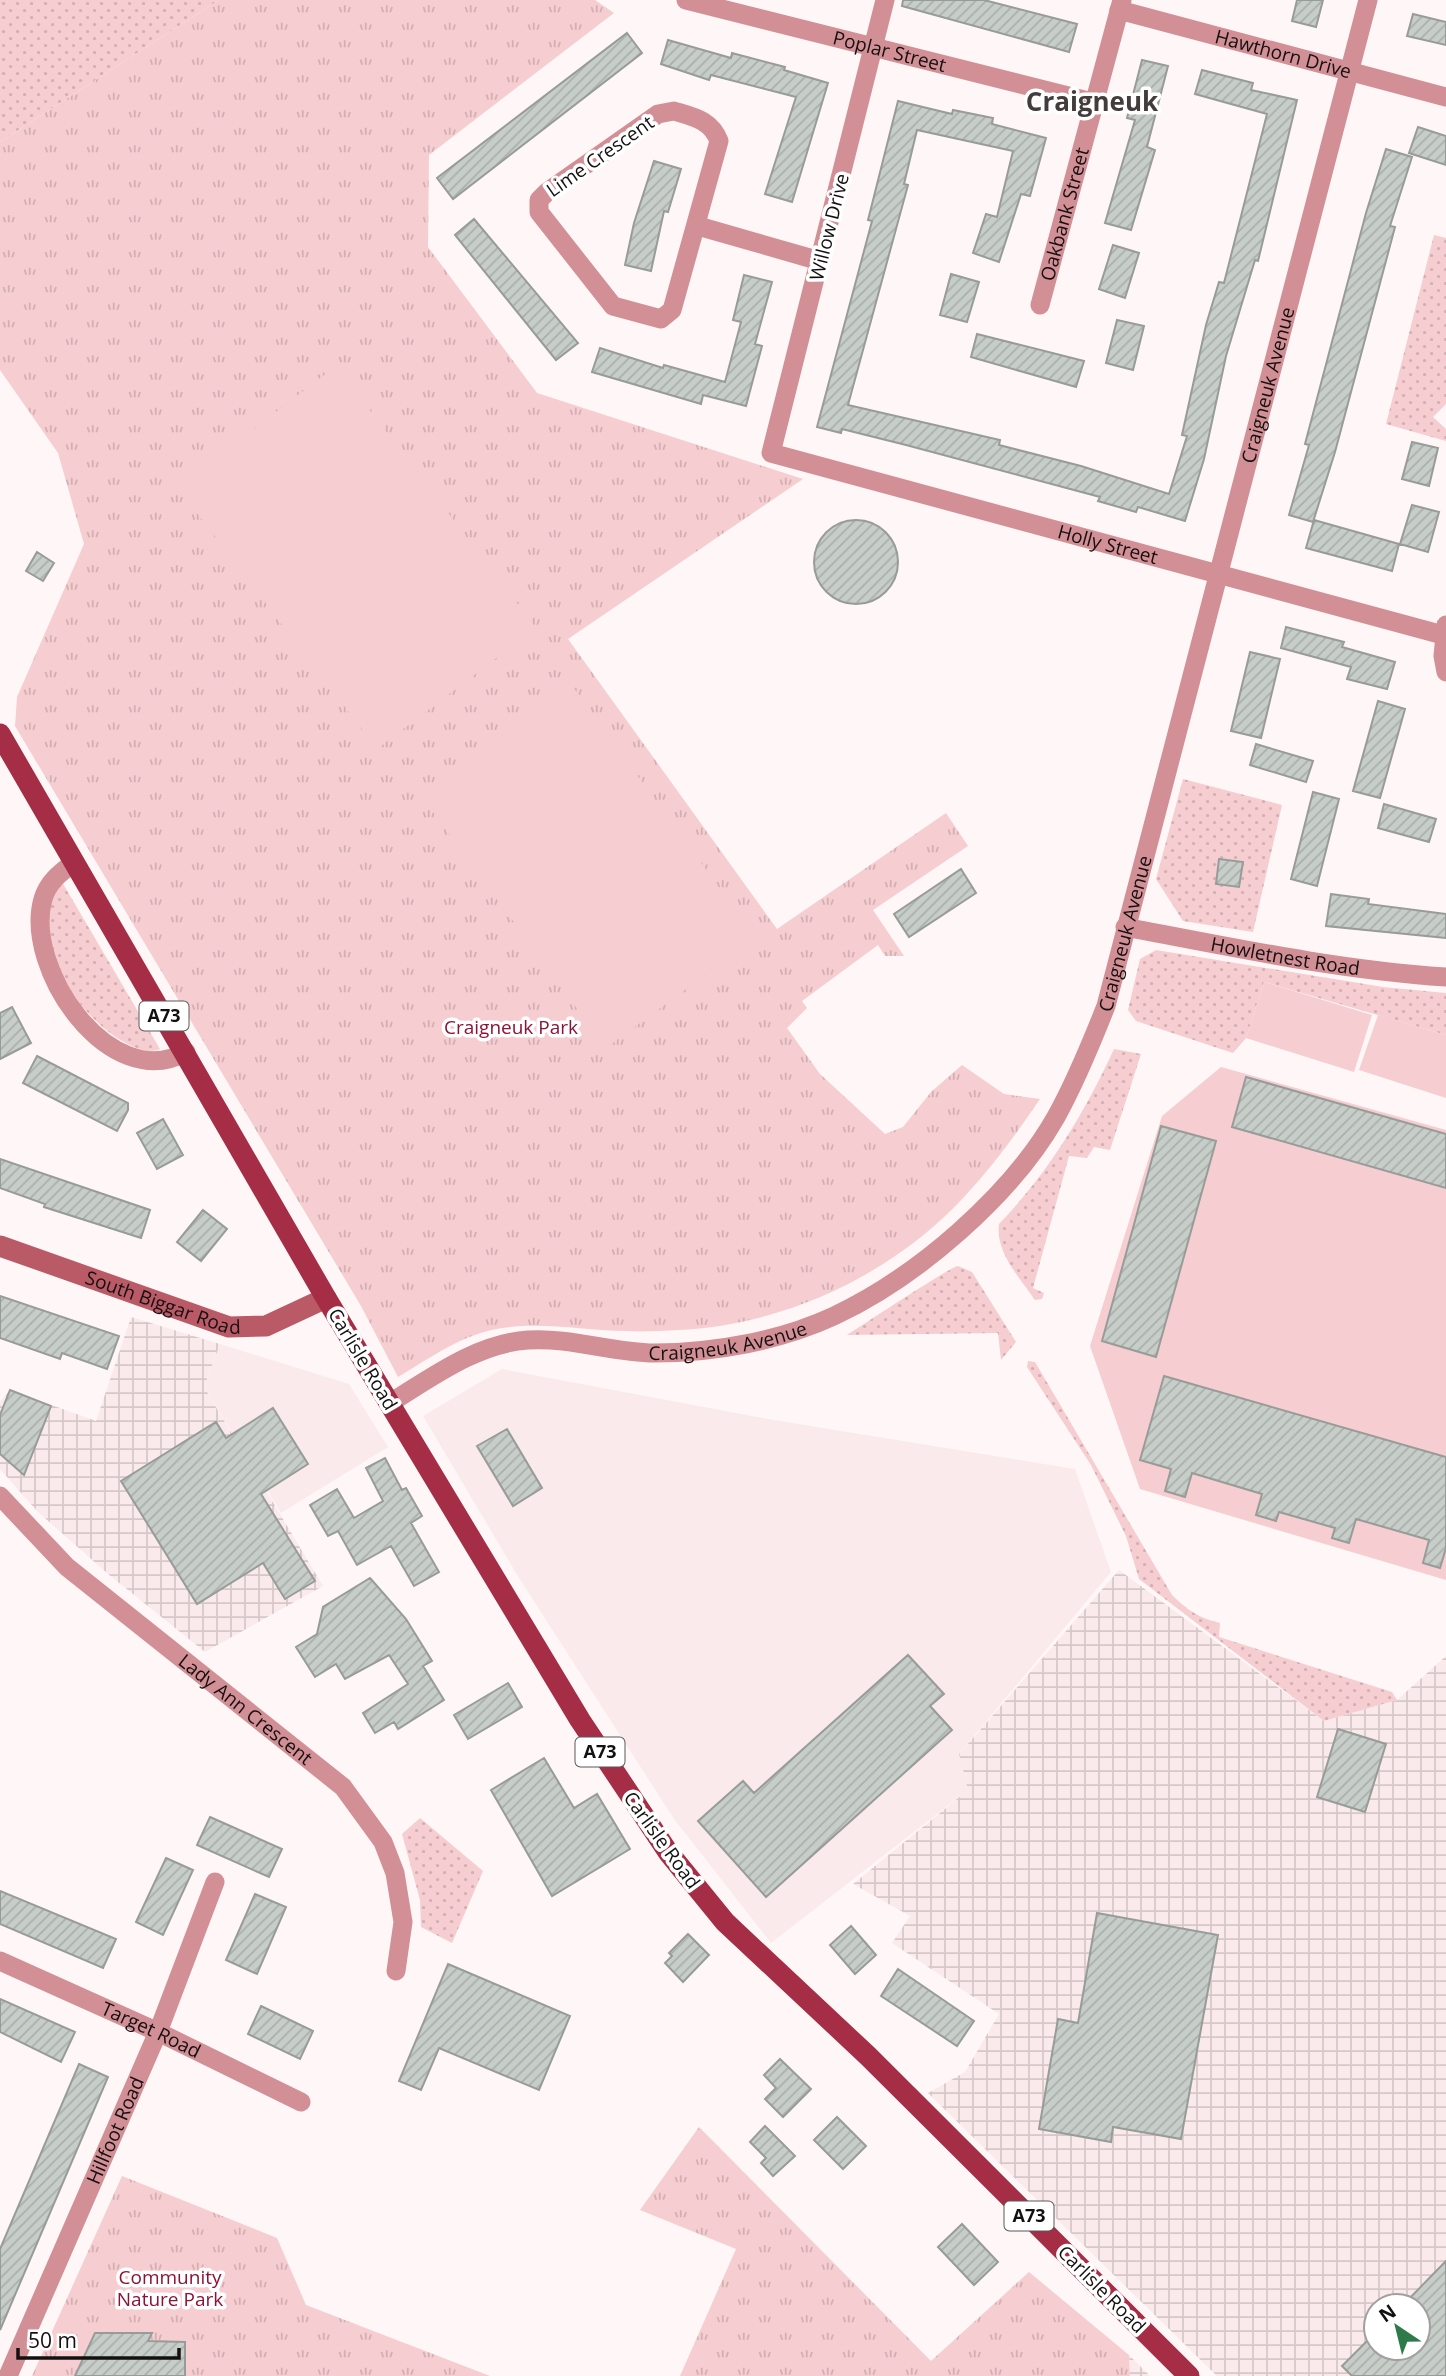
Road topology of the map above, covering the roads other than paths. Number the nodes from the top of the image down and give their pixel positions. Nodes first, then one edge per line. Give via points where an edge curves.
1 (686, 0) edge
2 (885, 0) edge
3 (1368, 0) edge
4 (1120, 5) edge
5 (873, 49) junction
6 (1349, 73) junction
7 (1446, 97) edge
8 (1092, 102) junction
9 (698, 226) junction
10 (820, 261) junction
11 (1040, 305) dead end
12 (771, 453) joint
13 (1218, 573) junction
14 (1445, 630) edge
15 (1446, 672) edge
16 (0, 734) edge
17 (73, 863) junction
18 (1125, 927) junction
19 (1446, 977) edge
20 (186, 1052) junction
21 (0, 1246) edge
22 (326, 1298) junction
23 (390, 1403) junction
24 (0, 1496) edge
25 (215, 1882) dead end
26 (0, 1961) edge
27 (396, 1971) dead end
28 (159, 2032) junction
29 (301, 2102) dead end
30 (8, 2376) edge
31 (1189, 2376) edge

1 - 5 street, Poplar Street
2 - 5 street, Willow Drive
3 - 6 street, Craigneuk Avenue
4 - 6 street, Hawthorn Drive
4 - 8 street, Oakbank Street
5 - 8 street, Poplar Street
5 - 10 street, Willow Drive
6 - 7 street, Hawthorn Drive
6 - 13 street, Craigneuk Avenue
8 - 11 street, Oakbank Street
9 - 9 street, Lime Crescent via 672,310 661,318 613,306 539,212 539,200 658,114 674,111 698,118 714,129 719,141
9 - 10 street
10 - 12 street, Willow Drive
12 - 13 street, Holly Street
13 - 14 street, Holly Street
13 - 18 street, Craigneuk Avenue
14 - 15 street
16 - 17 main road, Carlisle Road / A73
17 - 20 main road, Carlisle Road / A73
17 - 20 street via 49,886 41,914 51,972 64,999 91,1030 124,1054 159,1062
18 - 19 street, Howletnest Road via 1263,953
18 - 23 street, Craigneuk Avenue via 1106,1006 1055,1118 1031,1154 962,1228 888,1284 834,1316 775,1337 717,1349 653,1353 528,1340 515,1343 476,1353
20 - 22 main road, Carlisle Road / A73
21 - 22 street, South Biggar Road via 229,1327 266,1326
22 - 23 main road, Carlisle Road / A73
23 - 31 main road, Carlisle Road / A73 via 580,1720 668,1852 725,1922 868,2056
24 - 27 street, Lady Ann Crescent via 67,1567 343,1787 383,1842 395,1873 403,1922
25 - 28 street, Hillfoot Road
26 - 28 street, Target Road
28 - 29 street, Target Road
28 - 30 street, Hillfoot Road

